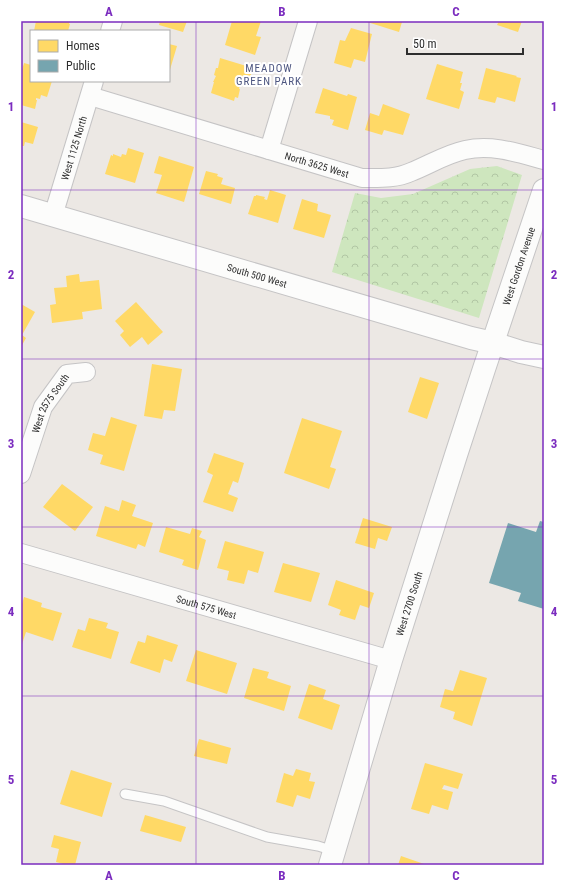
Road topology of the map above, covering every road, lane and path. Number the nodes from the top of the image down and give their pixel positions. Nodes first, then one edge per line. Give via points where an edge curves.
1 (308, 21) edge
2 (92, 88) edge
3 (269, 150) junction
4 (544, 160) edge
5 (544, 190) edge
6 (21, 206) edge
7 (53, 216) junction
8 (493, 343) junction
9 (544, 356) edge
10 (86, 372) dead end
11 (21, 474) edge
12 (21, 553) edge
13 (391, 660) junction
14 (125, 794) dead end
15 (332, 858) edge

1 - 3 street
2 - 3 street, North 3625 West
2 - 7 street, West 1125 North
3 - 4 street, North 3625 West via 362,178 384,179 410,173 441,158 477,148 507,150
5 - 8 main road, West Gordon Avenue
6 - 7 main road, South 500 West
7 - 8 main road, South 500 West
8 - 9 main road, South 500 West
8 - 13 main road, West 2700 South
10 - 11 street, West 2575 South via 67,374 43,406
12 - 13 street, South 575 West
13 - 15 main road, West 2700 South
14 - 15 lane via 164,801 267,837 318,846

